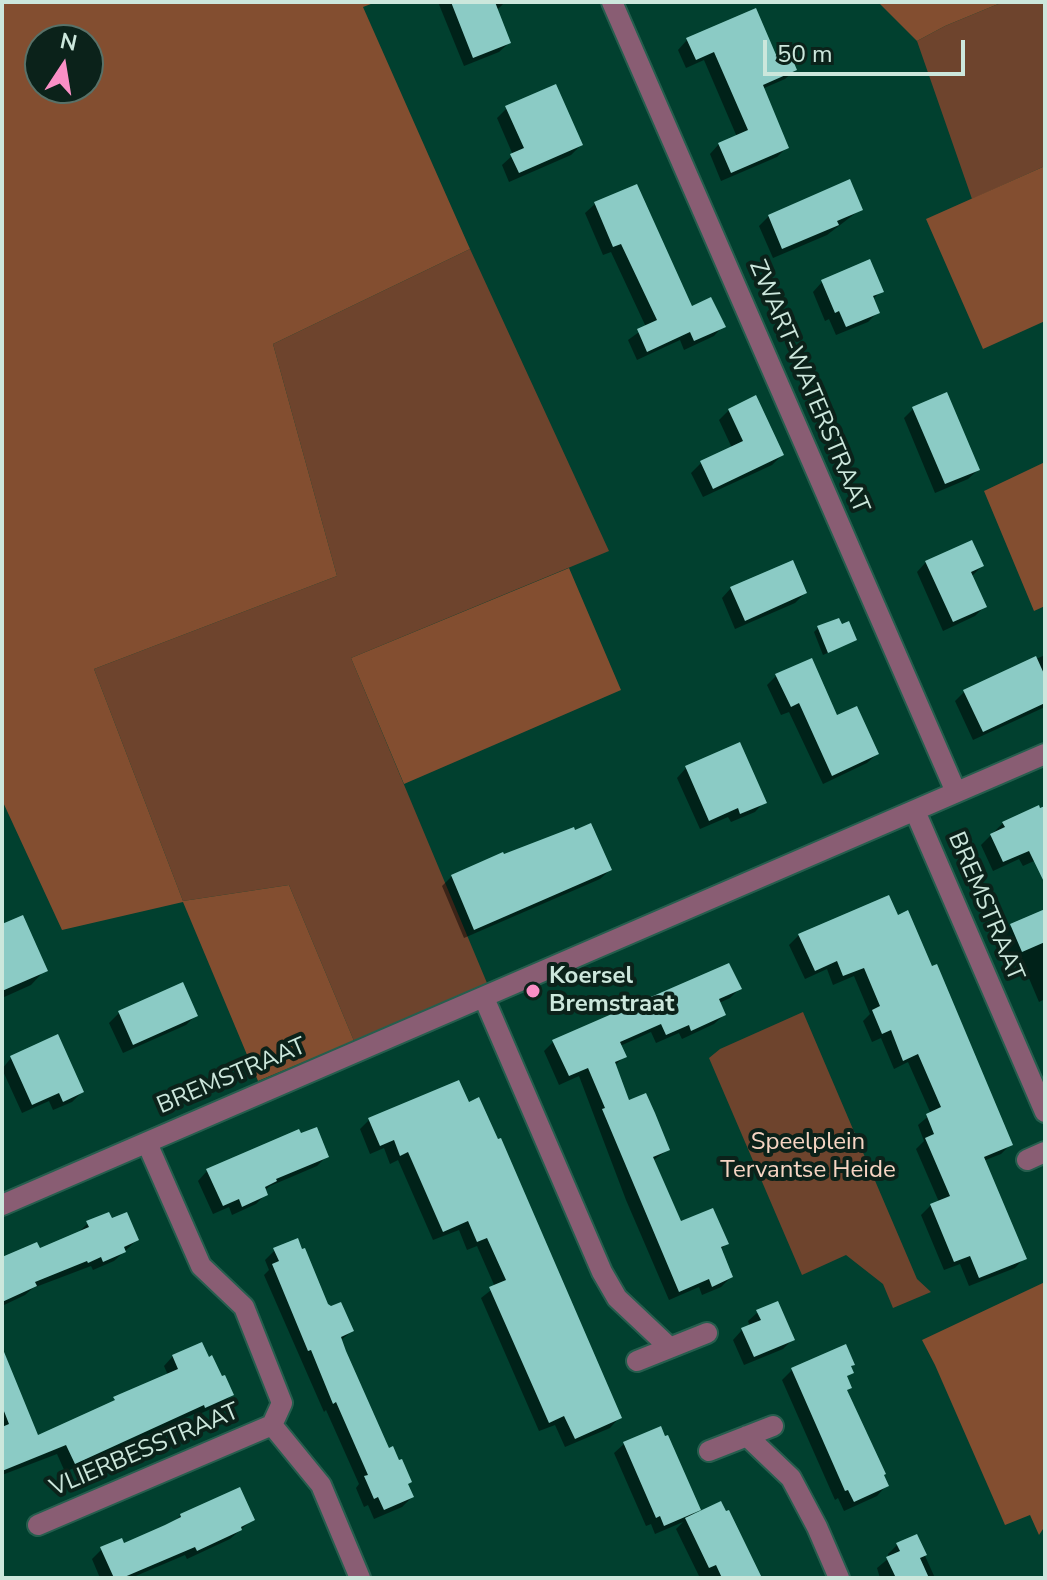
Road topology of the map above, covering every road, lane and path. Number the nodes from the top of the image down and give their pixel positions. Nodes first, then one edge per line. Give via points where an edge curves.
1 (612, 2) edge
2 (1045, 754) edge
3 (956, 792) junction
4 (915, 811) junction
5 (484, 998) junction
6 (1045, 1112) edge
7 (147, 1143) junction
8 (2, 1205) edge
9 (707, 1333) dead end
10 (669, 1347) junction
11 (637, 1361) dead end
12 (272, 1425) junction
13 (773, 1426) dead end
14 (747, 1436) junction
15 (709, 1451) dead end
16 (38, 1525) dead end
17 (360, 1578) edge
18 (839, 1578) edge

1 - 3 street, ZWART-WATERSTRAAT
2 - 3 street, BREMSTRAAT
3 - 4 street, BREMSTRAAT
4 - 5 street, BREMSTRAAT
4 - 6 street, BREMSTRAAT
5 - 7 street, BREMSTRAAT
5 - 10 street via 602,1272 617,1298
7 - 8 street, BREMSTRAAT
7 - 12 street, VLIERBESSTRAAT via 201,1266 244,1307 282,1403
9 - 10 street
10 - 11 street
12 - 16 street, VLIERBESSTRAAT
12 - 17 street, VLIERBESSTRAAT via 321,1485
13 - 14 street
14 - 15 street
14 - 18 street via 791,1478

